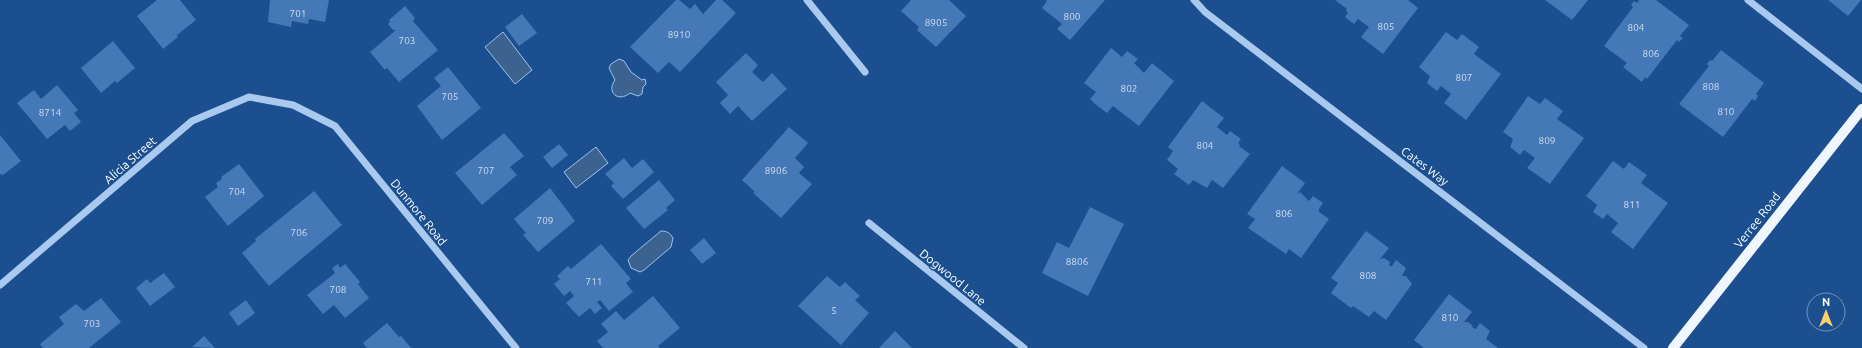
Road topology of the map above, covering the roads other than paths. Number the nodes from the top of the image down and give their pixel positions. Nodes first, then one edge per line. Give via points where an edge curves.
1 (807, 0) edge
2 (1194, 0) edge
3 (1748, 0) edge
4 (865, 72) dead end
5 (1862, 89) edge
6 (294, 105) joint
7 (1862, 109) edge
8 (868, 223) dead end
9 (0, 285) edge
10 (516, 348) edge
11 (1024, 348) edge
12 (1644, 348) edge
13 (1673, 348) edge

1 - 4 street
2 - 12 street, Cates Way via 1204,12
3 - 5 street
6 - 9 street, Alicia Street via 249,97 192,121
6 - 10 street, Dunmore Road via 335,126
7 - 13 main road, Verree Road
8 - 11 street, Dogwood Lane

